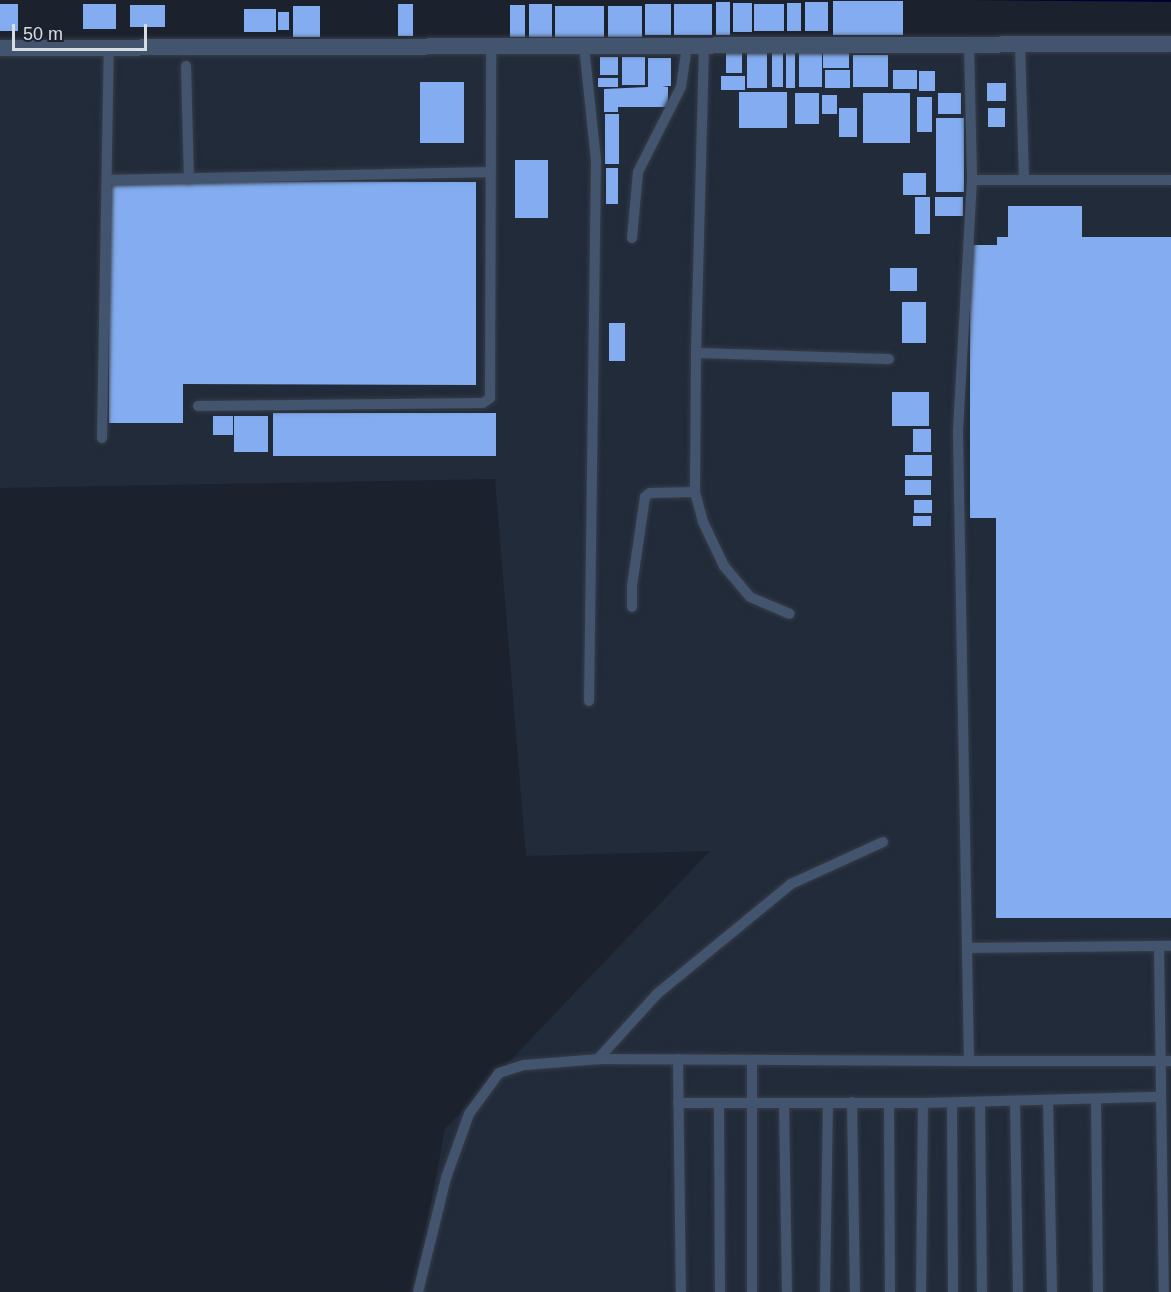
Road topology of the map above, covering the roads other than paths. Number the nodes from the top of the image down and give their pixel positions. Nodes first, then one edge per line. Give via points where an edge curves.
1 (969, 44) junction
2 (1020, 44) junction
3 (1171, 44) edge
4 (491, 46) junction
5 (584, 46) junction
6 (695, 46) junction
7 (0, 48) edge
8 (109, 48) junction
9 (186, 66) dead end
10 (489, 172) junction
11 (189, 179) junction
12 (107, 180) junction
13 (972, 180) junction
14 (1024, 180) junction
15 (1171, 180) edge
16 (632, 238) dead end
17 (696, 353) junction
18 (889, 359) dead end
19 (198, 406) dead end
20 (102, 438) dead end
21 (695, 492) junction
22 (632, 607) dead end
23 (790, 614) dead end
24 (589, 701) dead end
25 (883, 842) dead end
26 (1159, 946) junction
27 (1171, 946) edge
28 (967, 948) junction
29 (598, 1059) junction
30 (678, 1059) junction
31 (752, 1060) junction
32 (969, 1061) junction
33 (1158, 1061) junction
34 (1171, 1061) edge
35 (1159, 1097) junction
36 (1096, 1099) junction
37 (1048, 1100) junction
38 (1015, 1101) junction
39 (852, 1102) junction
40 (980, 1102) junction
41 (678, 1103) junction
42 (889, 1103) junction
43 (923, 1103) junction
44 (952, 1103) junction
45 (719, 1104) junction
46 (752, 1104) junction
47 (784, 1104) junction
48 (828, 1104) junction
49 (418, 1292) edge
50 (681, 1292) edge
51 (720, 1292) edge
52 (752, 1292) edge
53 (787, 1292) edge
54 (825, 1292) edge
55 (855, 1292) edge
56 (890, 1292) edge
57 (921, 1292) edge
58 (952, 1292) edge
59 (982, 1292) edge
60 (1018, 1292) edge
61 (1052, 1292) edge
62 (1098, 1292) edge
63 (1164, 1292) edge

1 - 2 street
1 - 6 street
1 - 13 lane
2 - 3 street
2 - 14 lane
4 - 5 street
4 - 8 street
4 - 10 lane
5 - 6 street
5 - 24 lane via 596,161
6 - 16 lane via 681,87 638,172
6 - 17 lane
7 - 8 street
8 - 12 lane
9 - 11 lane
10 - 11 lane
10 - 19 lane via 490,398 483,403
11 - 12 lane
12 - 20 lane
13 - 14 lane
13 - 28 lane via 958,433
14 - 15 lane
17 - 18 lane
17 - 21 lane
21 - 22 lane via 650,493 645,497
21 - 23 lane via 703,522 724,566 750,597
25 - 29 lane via 791,884 657,994
26 - 27 lane
26 - 28 lane
26 - 33 lane
28 - 32 lane
29 - 30 lane
29 - 49 lane via 524,1065 499,1073 469,1114 446,1178
30 - 31 lane
30 - 41 lane
31 - 32 lane
31 - 46 lane
32 - 33 lane
33 - 34 lane
33 - 35 lane
35 - 36 lane
35 - 63 lane
36 - 37 lane
36 - 62 lane
37 - 38 lane
37 - 61 lane
38 - 40 lane
38 - 60 lane
39 - 42 lane
39 - 48 lane
39 - 55 lane
40 - 44 lane
40 - 59 lane
41 - 45 lane
41 - 50 lane
42 - 43 lane
42 - 56 lane
43 - 44 lane
43 - 57 lane
44 - 58 lane
45 - 46 lane
45 - 51 lane
46 - 47 lane
46 - 52 lane
47 - 48 lane
47 - 53 lane
48 - 54 lane

